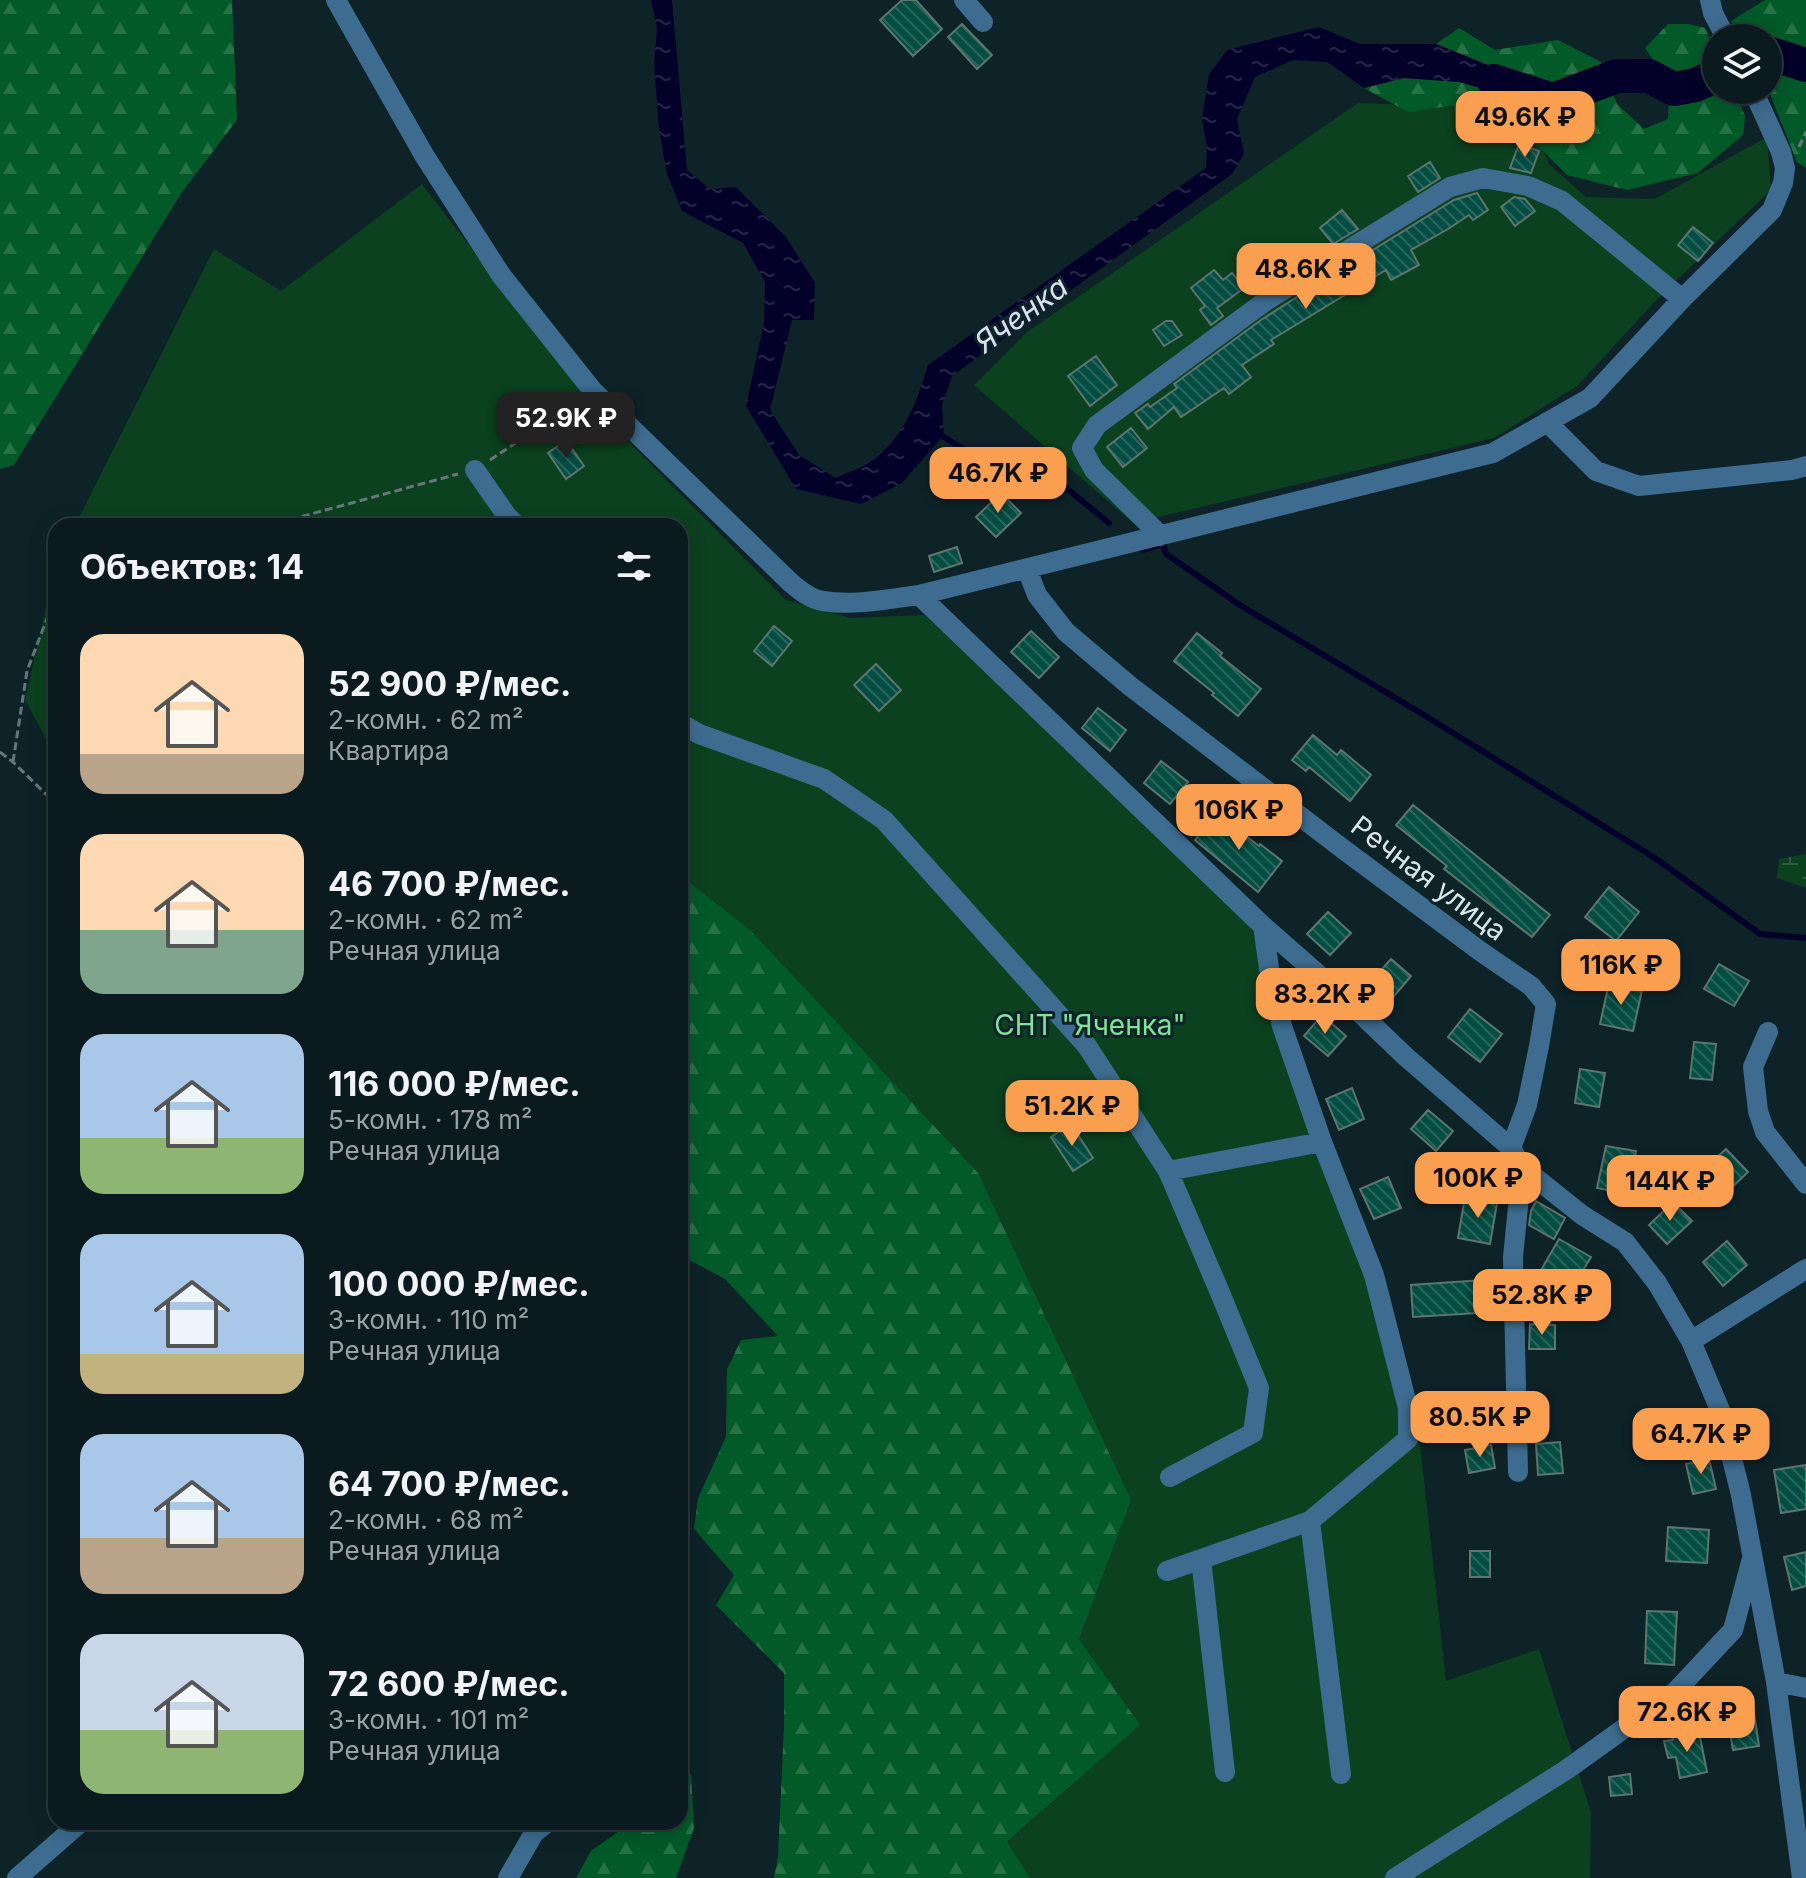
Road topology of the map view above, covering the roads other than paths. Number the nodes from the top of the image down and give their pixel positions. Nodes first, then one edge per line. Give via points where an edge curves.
1 (336, 0) edge
2 (964, 0) edge
3 (983, 22) dead end
4 (1760, 104) edge
5 (1682, 299) junction
6 (1547, 422) junction
7 (1806, 466) edge
8 (475, 470) road end
9 (509, 518) edge
10 (1161, 536) junction
11 (1027, 569) junction
12 (919, 595) junction
13 (688, 728) edge
14 (1263, 926) junction
15 (1768, 1032) dead end
16 (1322, 1142) junction
17 (1511, 1148) junction
18 (1522, 1167) junction
19 (1168, 1171) junction
20 (1806, 1184) edge
21 (1806, 1269) edge
22 (1691, 1341) junction
23 (1518, 1472) dead end
24 (1170, 1477) dead end
25 (1310, 1521) junction
26 (1753, 1554) junction
27 (1201, 1559) junction
28 (1167, 1571) dead end
29 (1776, 1682) junction
30 (1806, 1688) edge
31 (1225, 1772) dead end
32 (1341, 1774) dead end
33 (72, 1830) edge
34 (538, 1830) edge
35 (17, 1878) edge
36 (508, 1878) edge
37 (1395, 1878) edge
38 (1802, 1878) edge

1 - 12 street via 424,155 501,275 593,391 803,593 821,601 863,602
2 - 3 street
4 - 5 street via 1781,152 1783,183 1772,210
5 - 6 street via 1590,398
5 - 10 street via 1562,201 1528,186 1483,178 1450,187 1267,300 1097,425 1082,448 1094,470
6 - 7 street via 1596,471 1639,486
6 - 10 street via 1493,453
8 - 9 street
10 - 11 street
11 - 12 street
11 - 17 street, Речная улица via 1037,595 1066,632 1130,686 1539,995 1546,1004 1539,1046 1527,1105
12 - 14 street
13 - 19 street via 824,779 884,820 1087,1046
14 - 16 street via 1282,1026
14 - 17 street
15 - 20 street via 1753,1067 1758,1111 1765,1132
16 - 19 street
16 - 25 street via 1374,1275 1408,1408 1408,1439
17 - 18 street
18 - 22 street via 1625,1242
18 - 23 street via 1513,1257
19 - 24 street via 1259,1388 1253,1433
21 - 22 street
22 - 26 street via 1720,1410
25 - 27 street
25 - 32 street
26 - 29 street
26 - 37 street via 1733,1630 1675,1692 1566,1770
27 - 28 street
27 - 31 street
29 - 30 street
29 - 38 street
33 - 35 street
34 - 36 street

